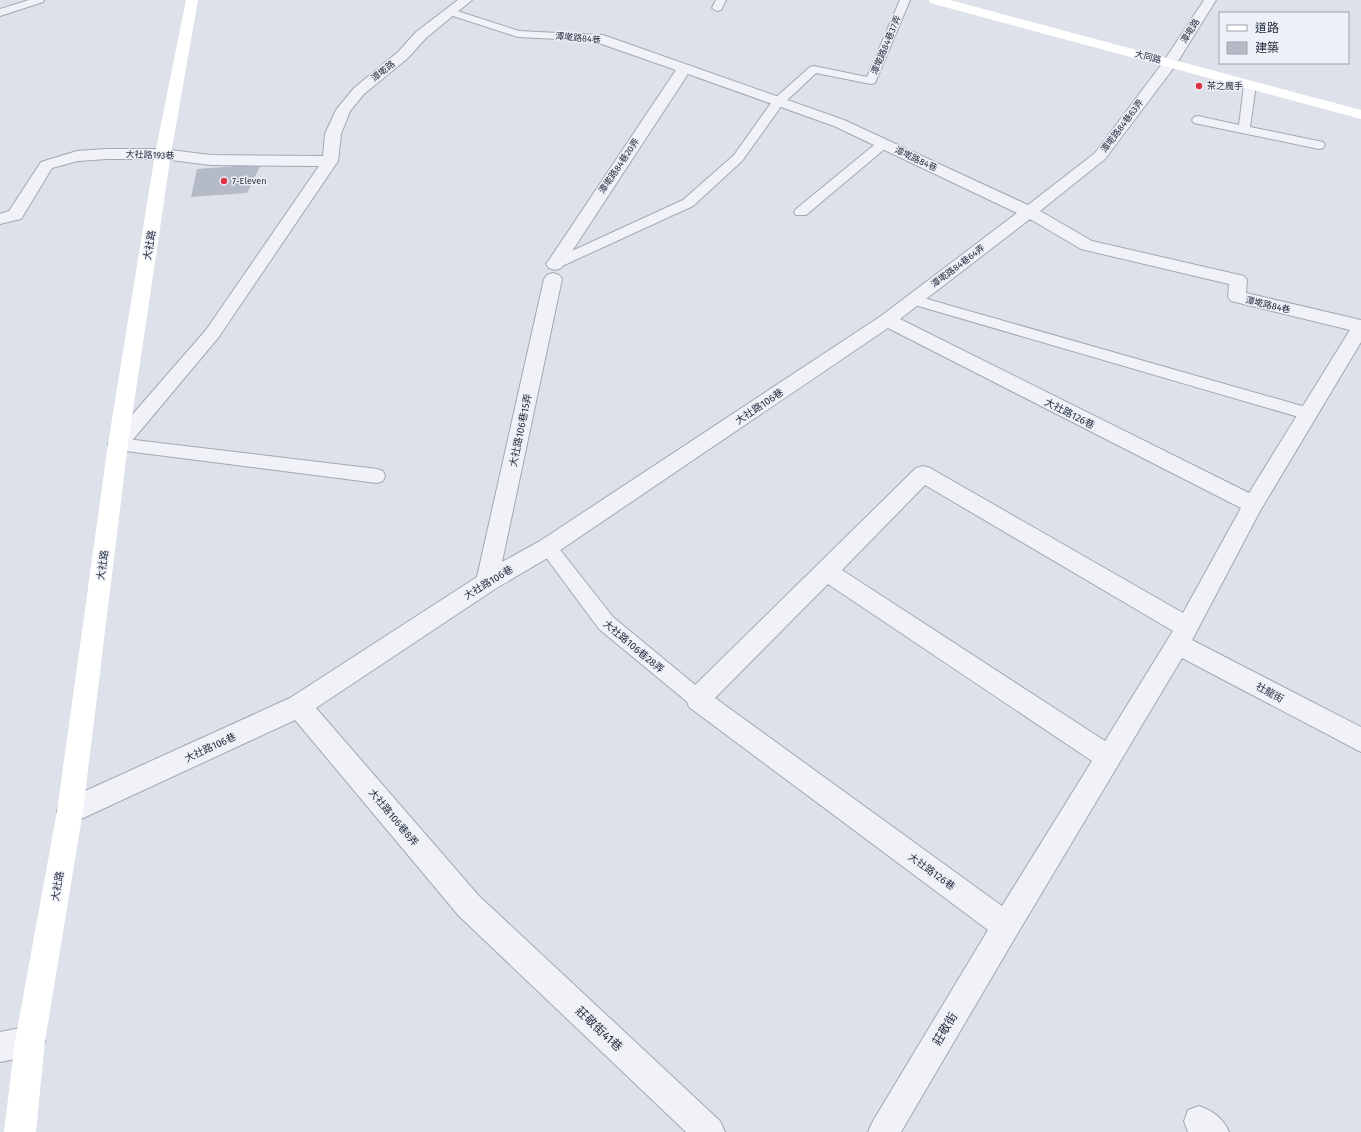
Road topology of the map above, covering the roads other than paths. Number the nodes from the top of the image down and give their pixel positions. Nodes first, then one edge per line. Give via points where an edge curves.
1 (39, 0) edge
2 (192, 0) edge
3 (466, 0) edge
4 (906, 0) edge
5 (935, 0) edge
6 (1210, 0) edge
7 (451, 12) junction
8 (0, 13) edge
9 (598, 38) joint
10 (1170, 63) junction
11 (684, 69) junction
12 (1250, 85) junction
13 (778, 102) junction
14 (1361, 115) edge
15 (1198, 120) dead end
16 (1244, 130) junction
17 (883, 144) junction
18 (1319, 145) dead end
19 (163, 154) junction
20 (330, 161) junction
21 (801, 212) dead end
22 (1029, 212) junction
23 (0, 219) edge
24 (554, 271) junction
25 (913, 300) junction
26 (887, 320) junction
27 (1361, 327) edge
28 (1309, 414) junction
29 (118, 444) junction
30 (377, 476) dead end
31 (1253, 505) junction
32 (548, 547) junction
33 (826, 571) junction
34 (487, 582) junction
35 (1182, 636) junction
36 (698, 699) junction
37 (299, 706) junction
38 (1361, 740) edge
39 (1109, 758) junction
40 (70, 812) junction
41 (490, 926) joint
42 (1006, 926) junction
43 (30, 1041) junction
44 (0, 1047) edge
45 (20, 1132) edge
46 (708, 1132) edge
47 (884, 1132) edge

1 - 8 lane
2 - 19 street, 大社路
3 - 7 street, 潭墘路
4 - 13 lane, 潭墘路84巷37弄 via 871,81 814,69
5 - 10 street, 大同路
6 - 10 street, 潭墘路
7 - 9 lane, 潭墘路84巷 via 518,34
7 - 20 street, 潭墘路 via 421,35 404,55 359,91 343,110 333,134
9 - 11 street, 潭墘路84巷
10 - 12 street, 大同路
10 - 22 street, 潭墘路84巷63弄 via 1100,156
11 - 13 street, 潭墘路84巷
11 - 24 street, 潭墘路84巷20弄
12 - 14 street, 大同路
12 - 16 lane
13 - 17 street, 潭墘路84巷 via 839,124
13 - 24 lane via 738,158 688,203
15 - 16 lane
16 - 18 lane
17 - 21 lane
17 - 22 street, 潭墘路84巷
19 - 20 street, 大社路193巷 via 210,160
19 - 23 street, 大社路193巷 via 78,156 46,165 15,215
19 - 29 street, 大社路
20 - 29 street via 212,334
22 - 25 street, 潭墘路84巷64弄
22 - 27 street, 潭墘路84巷 via 1087,246 1238,280 1237,297
24 - 34 street, 大社路106巷15弄
25 - 26 street, 潭墘路84巷64弄
25 - 28 lane
26 - 31 street, 大社路126巷
26 - 32 street, 大社路106巷
27 - 28 street
28 - 31 street
29 - 30 lane
29 - 40 street, 大社路
31 - 35 street
32 - 34 street, 大社路106巷
32 - 36 lane, 大社路106巷28弄 via 606,623
33 - 35 street via 923,474
33 - 36 street
33 - 39 street
34 - 37 street, 大社路106巷
35 - 38 street, 社龍街
35 - 39 street
36 - 42 street, 大社路126巷
37 - 40 street, 大社路106巷
37 - 41 street, 大社路106巷8弄 via 469,906
39 - 42 street
40 - 43 street, 大社路
41 - 46 street, 莊敬街41巷
42 - 47 street, 莊敬街
43 - 44 street
43 - 45 street, 大社路

